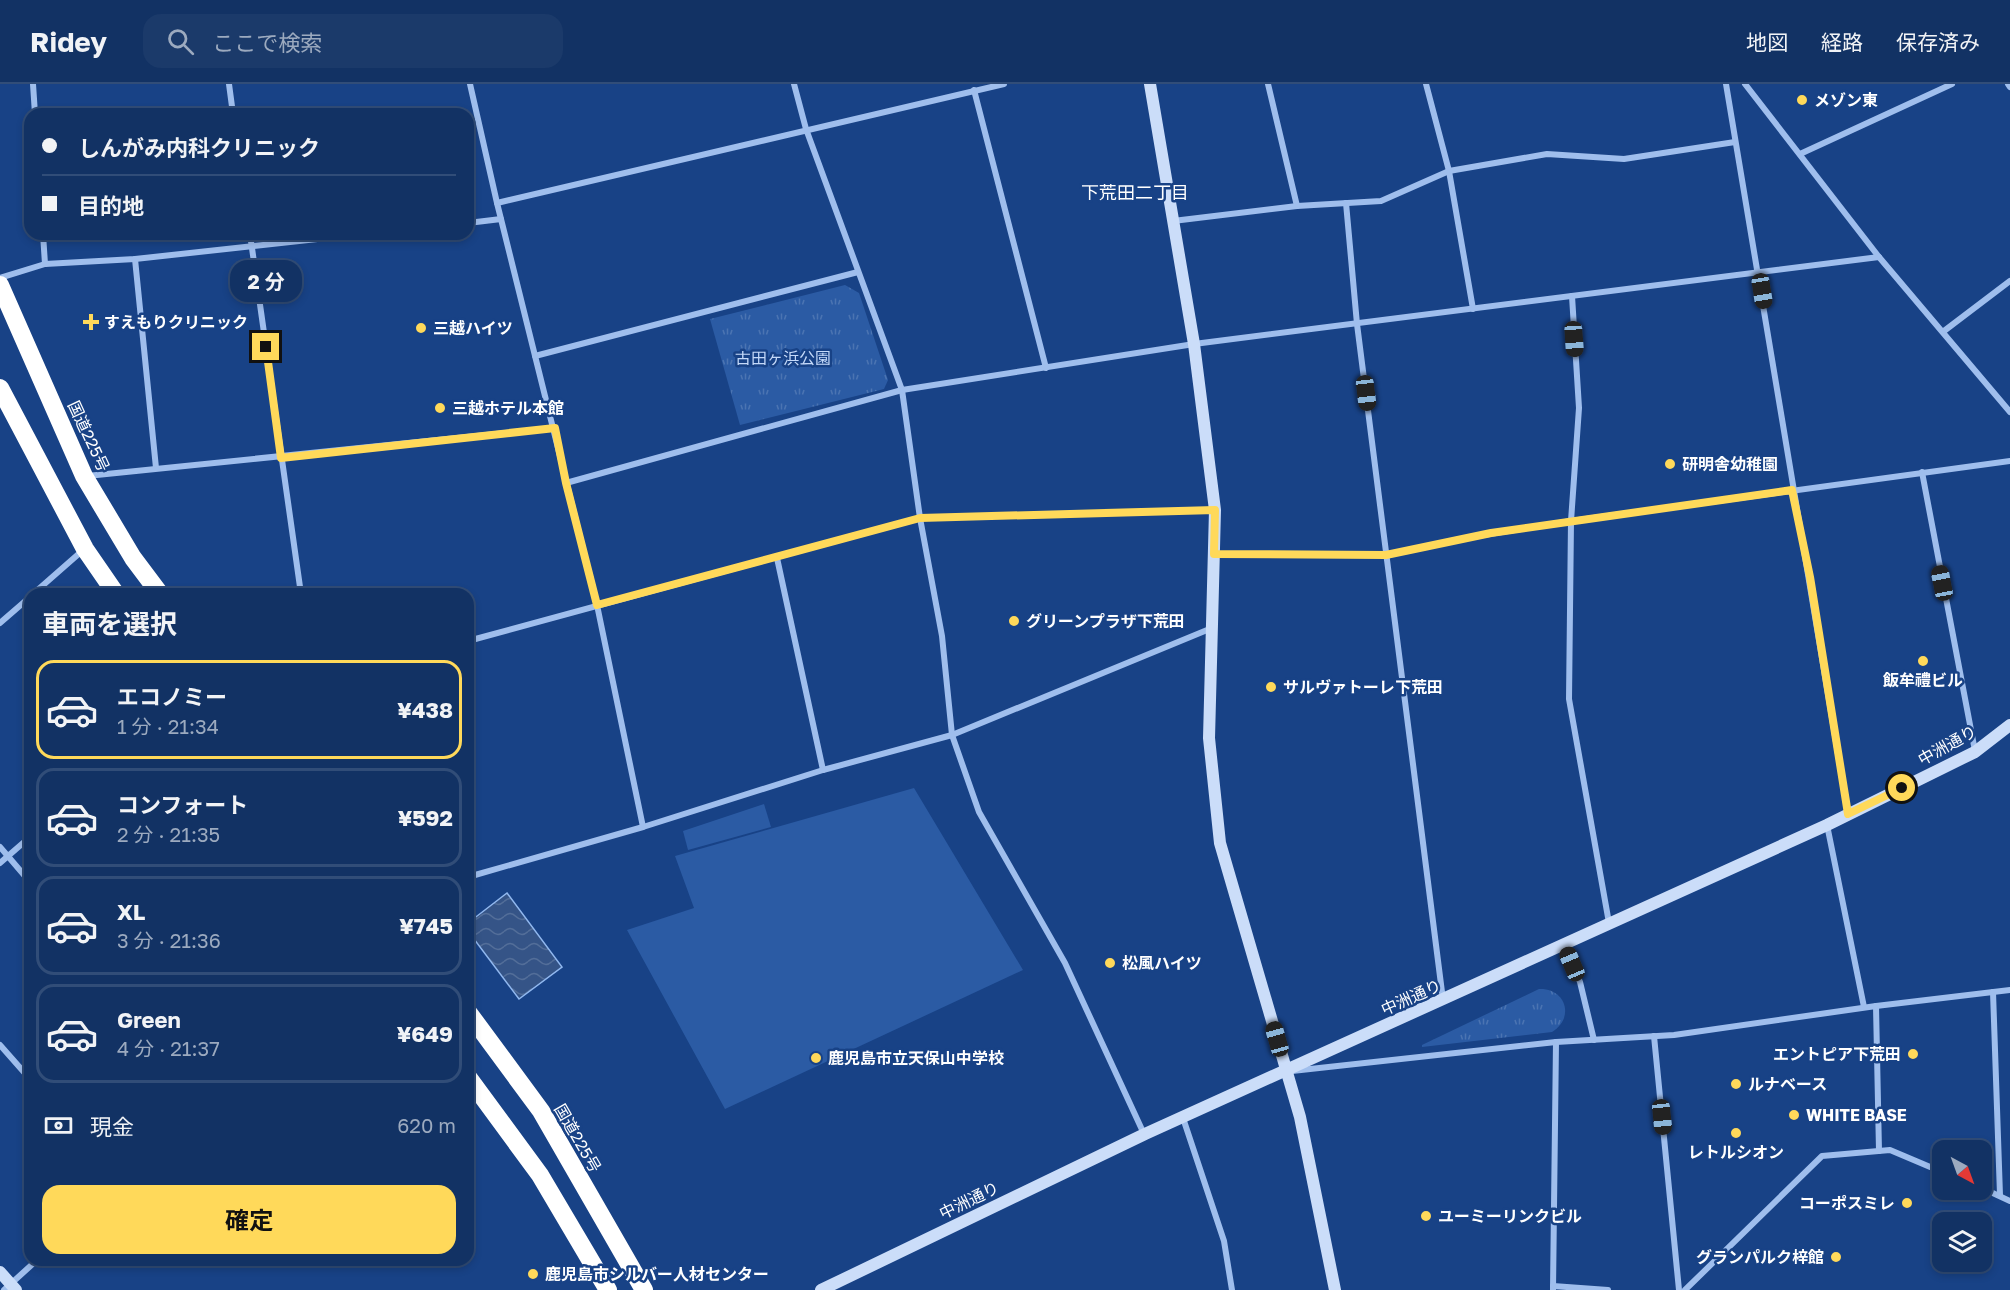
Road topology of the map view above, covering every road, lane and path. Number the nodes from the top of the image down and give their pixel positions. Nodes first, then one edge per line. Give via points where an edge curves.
1 (33, 84) edge
2 (229, 84) edge
3 (471, 84) edge
4 (794, 84) edge
5 (1004, 84) edge
6 (1150, 84) edge
7 (1268, 84) edge
8 (1426, 84) edge
9 (1726, 84) edge
10 (1745, 84) edge
11 (1952, 84) edge
12 (974, 90) junction
13 (35, 108) edge
14 (232, 108) edge
15 (806, 129) junction
16 (1735, 142) junction
17 (1800, 154) junction
18 (1449, 171) junction
19 (497, 203) junction
20 (1346, 203) junction
21 (1297, 206) junction
22 (501, 219) junction
23 (1173, 221) junction
24 (474, 222) edge
25 (43, 240) edge
26 (251, 240) edge
27 (302, 240) edge
28 (251, 245) junction
29 (1879, 257) junction
30 (135, 259) junction
31 (45, 264) junction
32 (858, 272) junction
33 (1759, 273) junction
34 (0, 278) edge
35 (2010, 281) edge
36 (0, 285) edge
37 (1572, 296) junction
38 (1473, 309) junction
39 (1357, 324) junction
40 (1944, 331) junction
41 (1194, 344) junction
42 (535, 356) junction
43 (1046, 368) junction
44 (902, 390) junction
45 (1, 395) edge
46 (2010, 412) edge
47 (555, 428) junction
48 (281, 458) junction
49 (2010, 461) edge
50 (156, 468) junction
51 (1922, 472) junction
52 (84, 476) junction
53 (566, 483) junction
54 (1792, 490) junction
55 (1215, 510) junction
56 (920, 518) junction
57 (1571, 521) junction
58 (85, 549) junction
59 (1214, 554) junction
60 (1386, 555) junction
61 (777, 558) junction
62 (39, 588) edge
63 (112, 588) edge
64 (156, 588) edge
65 (301, 588) edge
66 (24, 601) edge
67 (597, 605) junction
68 (0, 623) edge
69 (1213, 628) junction
70 (474, 639) edge
71 (2010, 725) edge
72 (952, 735) junction
73 (1975, 752) junction
74 (823, 770) junction
75 (1848, 814) junction
76 (1827, 825) junction
77 (643, 827) junction
78 (24, 842) edge
79 (0, 847) edge
80 (8, 856) junction
81 (0, 863) edge
82 (474, 874) edge
83 (24, 875) edge
84 (1609, 923) junction
85 (1564, 946) junction
86 (2010, 990) edge
87 (1994, 992) junction
88 (1443, 1001) junction
89 (1876, 1006) junction
90 (1864, 1007) junction
91 (474, 1020) edge
92 (1654, 1036) junction
93 (1594, 1040) junction
94 (1556, 1042) junction
95 (0, 1045) edge
96 (24, 1072) edge
97 (1286, 1072) junction
98 (474, 1085) edge
99 (1183, 1118) junction
100 (1145, 1134) junction
101 (1879, 1151) junction
102 (1932, 1168) edge
103 (1992, 1192) edge
104 (2000, 1195) junction
105 (2010, 1201) edge
106 (31, 1266) edge
107 (0, 1272) edge
108 (10, 1288) edge
109 (1553, 1288) edge
110 (608, 1290) edge
111 (644, 1290) edge
112 (821, 1290) edge
113 (1232, 1290) edge
114 (1335, 1290) edge
115 (1608, 1290) edge
116 (1679, 1290) edge
117 (1685, 1290) edge

1 - 13 street
2 - 14 street
3 - 19 street
4 - 15 street
5 - 12 street
6 - 23 street
7 - 21 street
8 - 18 street
9 - 16 street
10 - 17 street
11 - 17 street
12 - 15 street
12 - 43 street
15 - 19 street
15 - 32 street
16 - 18 street via 1624,159 1547,154
16 - 33 street
17 - 29 street
18 - 20 street via 1381,201
18 - 38 street
19 - 22 street
20 - 21 street
20 - 39 street
21 - 23 street
22 - 24 street
22 - 42 street
23 - 41 street
25 - 31 street
26 - 28 street
27 - 28 street
28 - 30 street
28 - 48 street
29 - 33 street
29 - 40 street
30 - 31 street
30 - 50 street
31 - 34 street
32 - 42 street
32 - 44 street
33 - 37 street
33 - 54 street
35 - 40 street
36 - 52 highway, 国道225号
37 - 38 street
37 - 57 street via 1579,408
38 - 39 street
39 - 41 street
39 - 60 street
40 - 46 street
41 - 43 street
41 - 55 street
42 - 47 street
43 - 44 street
44 - 53 street
44 - 56 street
45 - 58 highway
47 - 48 street
47 - 53 street
48 - 50 street
48 - 65 street
49 - 51 street
50 - 52 street
51 - 54 street
51 - 73 street
52 - 64 highway, 国道225号
53 - 67 street
54 - 57 street
54 - 75 street
55 - 56 street
55 - 59 street
56 - 61 street
56 - 72 street via 942,636
57 - 60 street
57 - 84 street via 1569,699
58 - 62 street
58 - 63 highway
59 - 60 street
59 - 69 street
60 - 88 street
61 - 67 street
61 - 74 street
66 - 68 street
67 - 70 street
67 - 77 street
69 - 72 street
69 - 97 street via 1209,738 1220,843
71 - 73 street, 中洲通り
72 - 74 street
72 - 100 street via 979,812 1065,963
73 - 75 street, 中洲通り
74 - 77 street
75 - 76 street, 中洲通り
76 - 84 street, 中洲通り
76 - 90 street
77 - 82 street
78 - 80 street
79 - 80 street
80 - 81 street
80 - 83 street
84 - 85 street, 中洲通り
85 - 88 street, 中洲通り
85 - 93 street via 1580,982
86 - 87 street
87 - 89 street
87 - 104 street
88 - 97 street, 中洲通り
89 - 90 street
89 - 101 street
90 - 92 street
91 - 111 highway, 国道225号 via 541,1111
92 - 93 street
92 - 116 street
93 - 94 street
94 - 97 street
94 - 109 street
95 - 96 street
97 - 99 street, 中洲通り
97 - 114 street via 1304,1134
98 - 110 highway via 540,1174
99 - 100 street, 中洲通り
99 - 113 street via 1224,1241
100 - 112 street, 中洲通り
101 - 102 street via 1890,1150
101 - 117 street via 1822,1156
103 - 104 street
104 - 105 street
106 - 108 street
107 - 108 street
109 - 115 street

